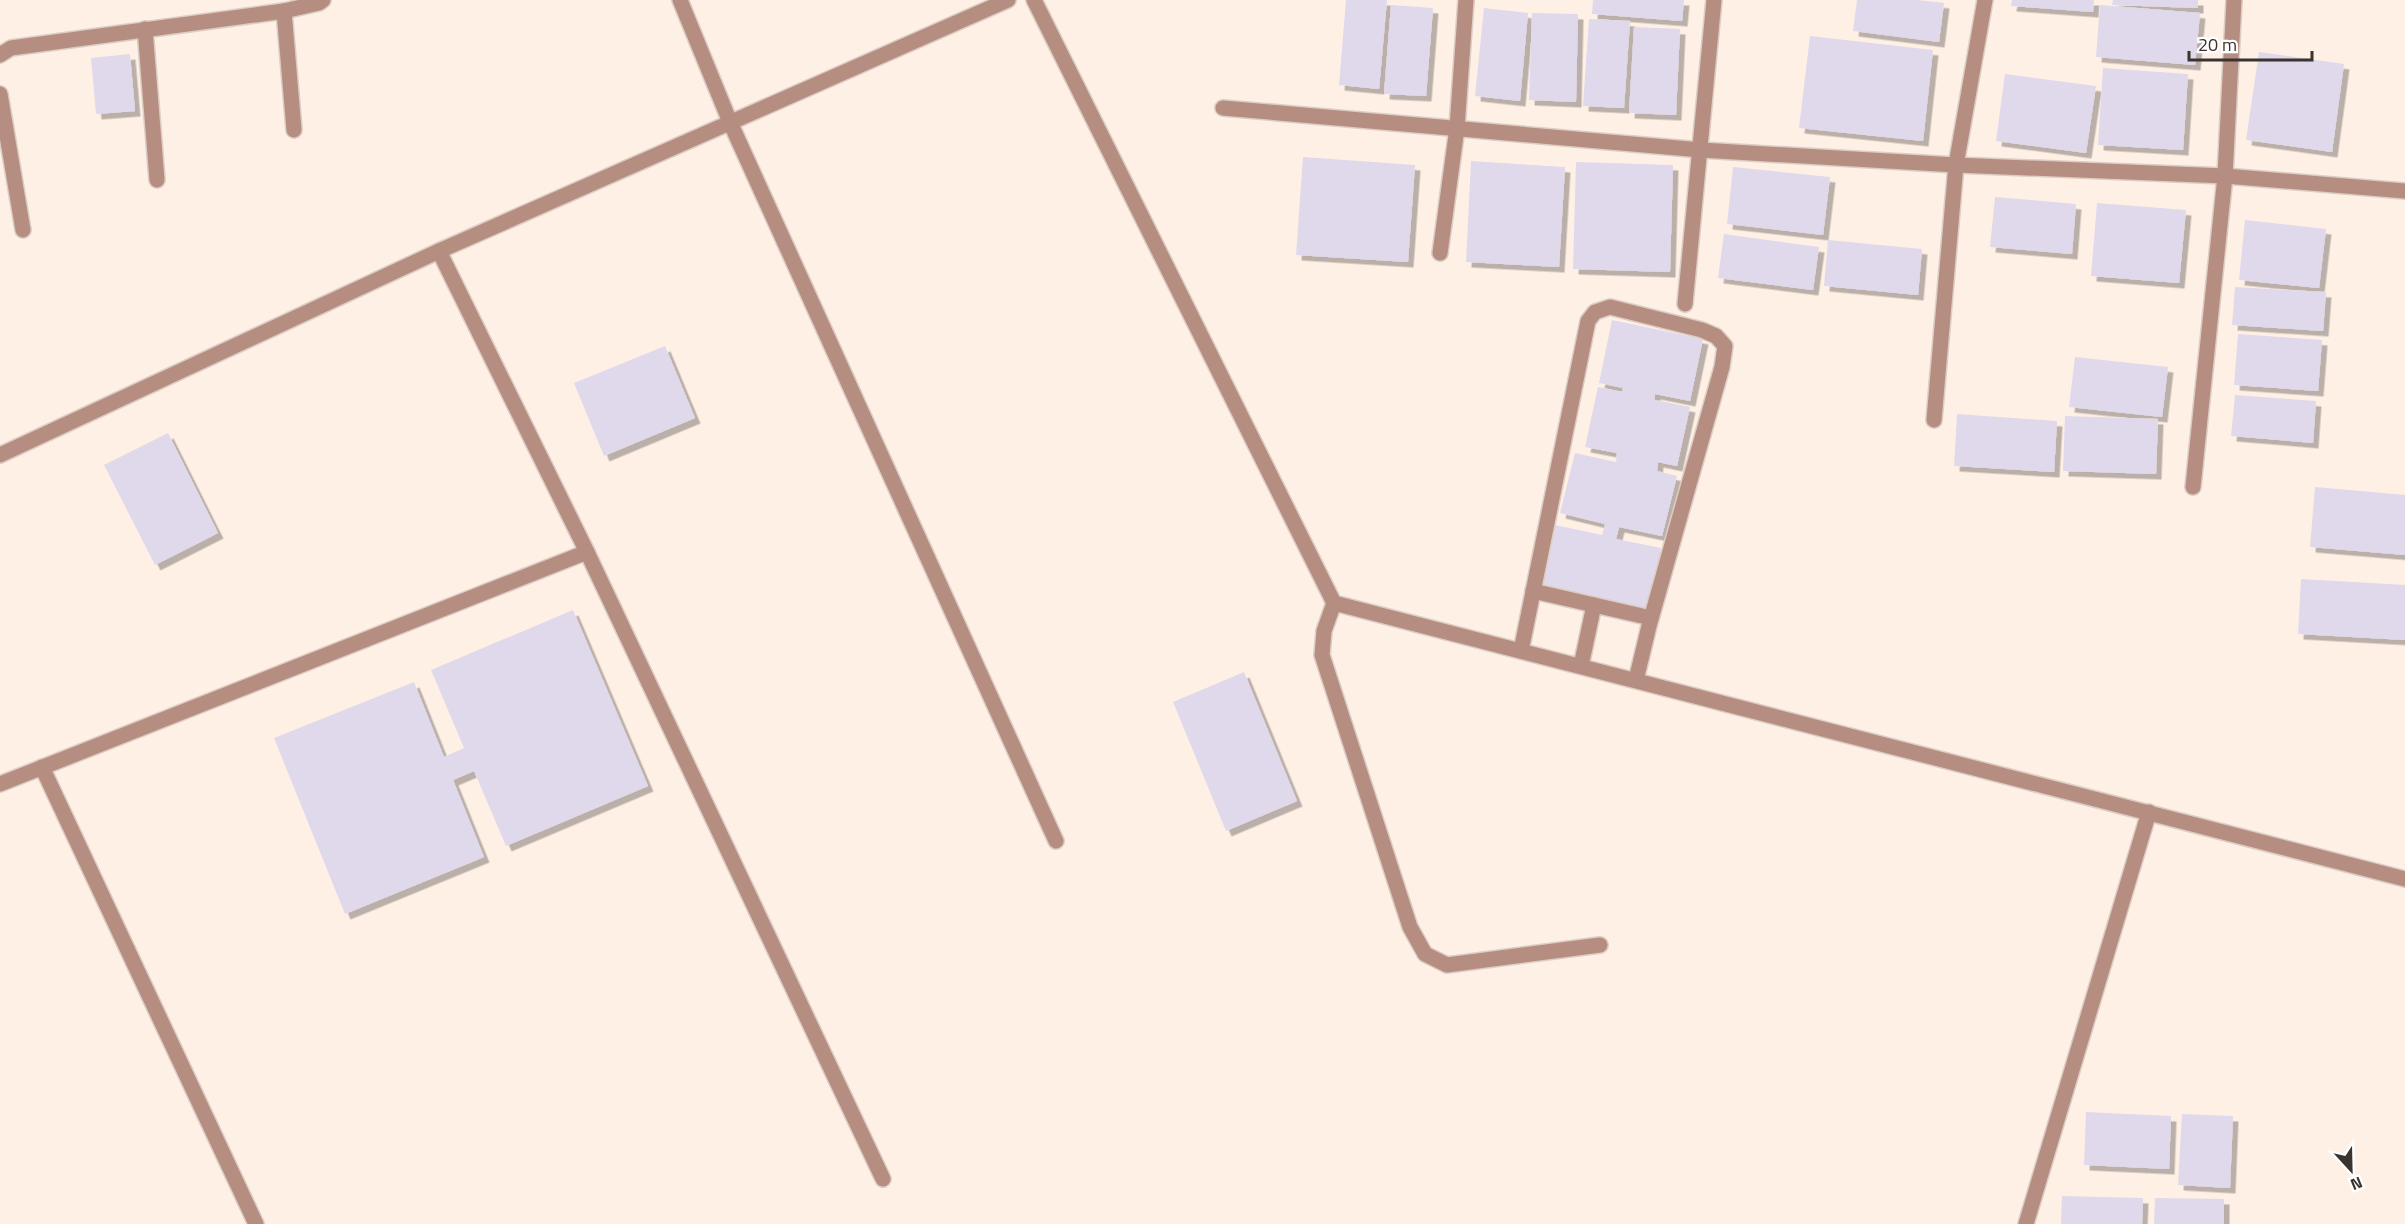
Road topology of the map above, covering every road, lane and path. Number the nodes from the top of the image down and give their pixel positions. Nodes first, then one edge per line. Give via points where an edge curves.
1 (323, 0) edge
2 (680, 0) edge
3 (1008, 0) edge
4 (1034, 0) edge
5 (1466, 0) edge
6 (1714, 0) edge
7 (1985, 0) edge
8 (2234, 0) edge
9 (284, 11) junction
10 (145, 30) junction
11 (4, 50) edge
12 (0, 94) edge
13 (1223, 108) dead end
14 (730, 123) junction
15 (1457, 128) junction
16 (294, 130) dead end
17 (1701, 150) junction
18 (1956, 165) junction
19 (2226, 177) junction
20 (156, 180) dead end
21 (2405, 190) edge
22 (23, 230) dead end
23 (439, 251) junction
24 (1440, 253) dead end
25 (1685, 304) dead end
26 (1934, 420) dead end
27 (0, 455) edge
28 (2193, 487) dead end
29 (587, 552) junction
30 (1533, 591) junction
31 (1334, 603) junction
32 (1594, 605) junction
33 (1651, 618) junction
34 (1521, 651) junction
35 (1581, 666) junction
36 (1636, 680) junction
37 (42, 767) junction
38 (0, 784) edge
39 (2149, 812) junction
40 (1056, 841) dead end
41 (2405, 879) edge
42 (1600, 945) dead end
43 (883, 1179) dead end
44 (256, 1224) edge
45 (2026, 1224) edge

1 - 9 street
2 - 14 street
3 - 14 street
4 - 31 street
5 - 15 street
6 - 17 street
7 - 18 street
8 - 19 street
9 - 10 street
9 - 16 street
10 - 11 street
10 - 20 street
12 - 22 street
13 - 15 street
14 - 23 street
14 - 40 street
15 - 17 street
15 - 24 street
17 - 18 street
17 - 25 street
18 - 19 street
18 - 26 street
19 - 21 street
19 - 28 street
23 - 27 street
23 - 29 street
29 - 37 street
29 - 43 street
30 - 32 street
30 - 33 street via 1588,321 1595,312 1610,307 1702,330 1716,336 1725,346
30 - 34 street
31 - 34 street
31 - 42 street via 1324,631 1322,655 1410,927 1425,954 1447,965
32 - 33 street
32 - 35 street
33 - 36 street
34 - 35 street
35 - 36 street
36 - 39 street
37 - 38 street
37 - 44 street
39 - 41 street
39 - 45 street

